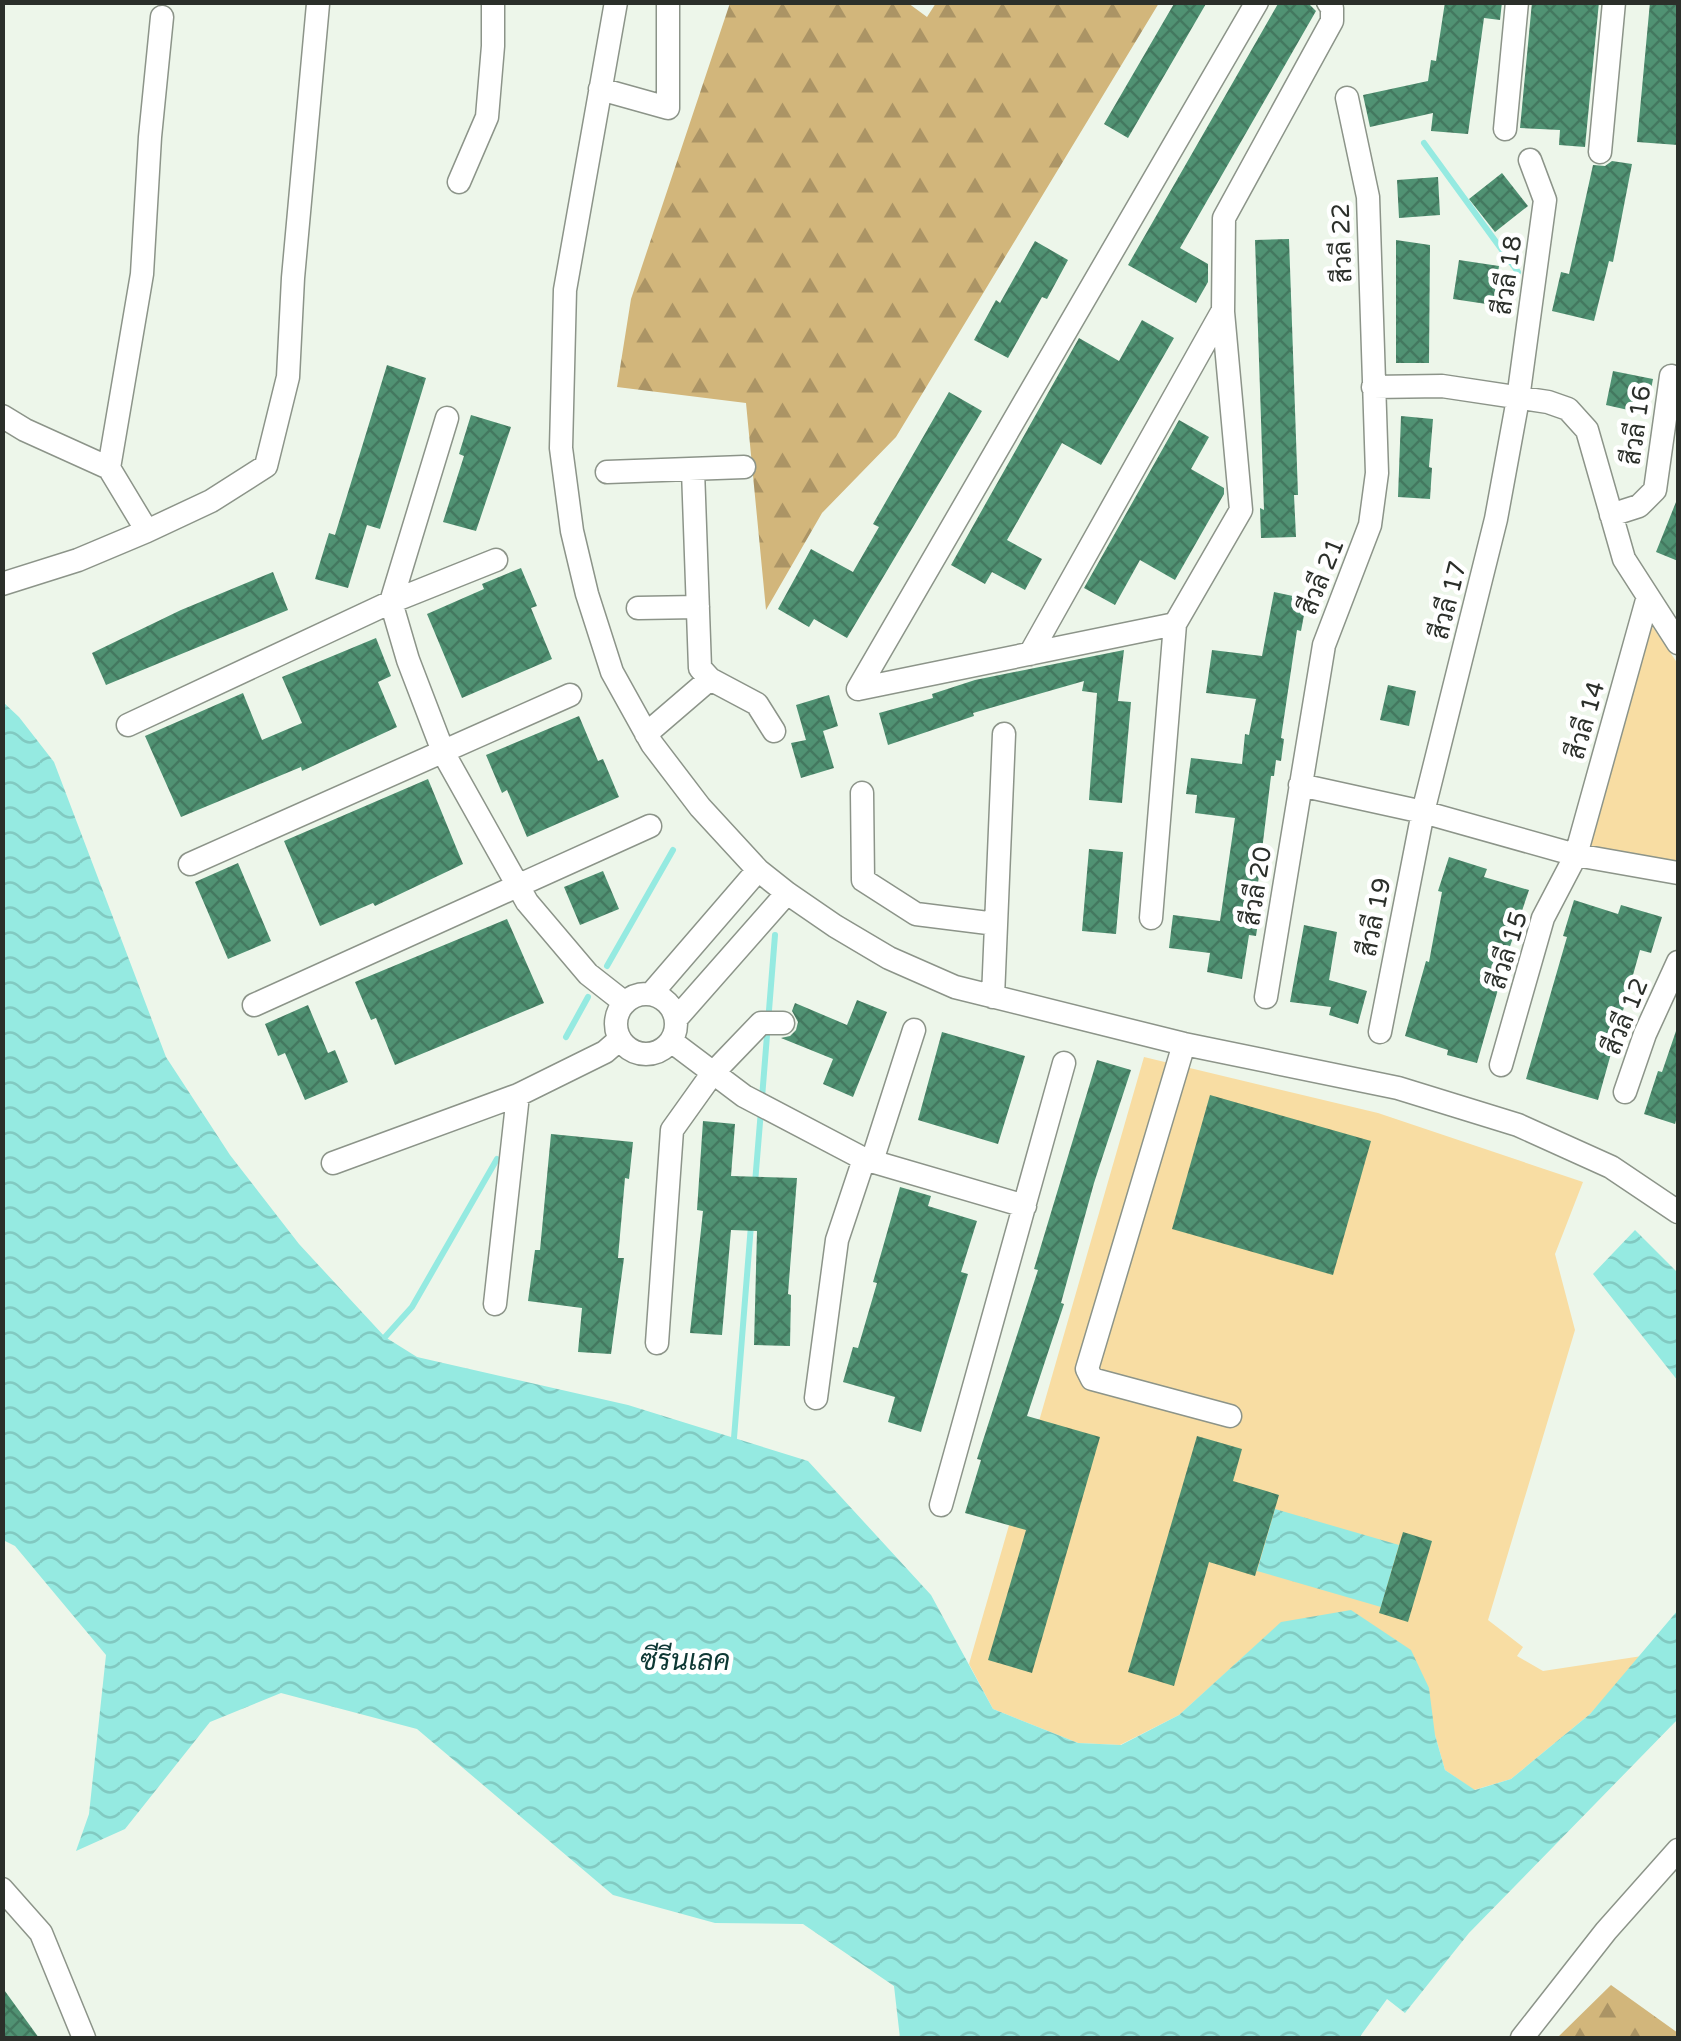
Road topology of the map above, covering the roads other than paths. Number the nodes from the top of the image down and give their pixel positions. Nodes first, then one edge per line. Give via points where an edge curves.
1 (493, 2) edge
2 (616, 2) edge
3 (668, 2) edge
4 (1258, 2) edge
5 (1328, 2) edge
6 (1517, 2) edge
7 (1614, 2) edge
8 (318, 4) edge
9 (162, 17) dead end
10 (600, 90) junction
11 (1347, 98) dead end
12 (1504, 129) dead end
13 (1600, 152) dead end
14 (1530, 160) dead end
15 (459, 182) dead end
16 (1223, 312) junction
17 (1671, 376) dead end
18 (1373, 387) junction
19 (1518, 399) junction
20 (2, 416) edge
21 (447, 418) dead end
22 (744, 467) dead end
23 (109, 468) junction
24 (693, 470) junction
25 (608, 472) dead end
26 (1611, 515) junction
27 (147, 531) junction
28 (496, 560) dead end
29 (2, 584) edge
30 (1647, 600) junction
31 (391, 602) junction
32 (698, 607) junction
33 (638, 608) dead end
34 (1176, 624) junction
35 (1678, 643) edge
36 (1030, 654) junction
37 (710, 679) junction
38 (570, 695) dead end
39 (128, 724) dead end
40 (774, 731) dead end
41 (646, 734) junction
42 (1004, 734) dead end
43 (444, 754) junction
44 (1300, 785) junction
45 (862, 793) dead end
46 (1422, 812) junction
47 (650, 826) dead end
48 (1576, 855) junction
49 (190, 864) dead end
50 (758, 870) junction
51 (1678, 873) edge
52 (519, 886) junction
53 (787, 893) junction
54 (1151, 918) dead end
55 (996, 924) junction
56 (1678, 962) edge
57 (651, 994) junction
58 (1266, 996) dead end
59 (993, 997) junction
60 (625, 1003) junction
61 (254, 1005) dead end
62 (773, 1023) dead end
63 (673, 1030) junction
64 (914, 1030) dead end
65 (1380, 1032) dead end
66 (620, 1039) junction
67 (1184, 1044) junction
68 (1064, 1063) dead end
69 (1502, 1065) dead end
70 (712, 1074) junction
71 (523, 1092) junction
72 (1625, 1092) dead end
73 (868, 1160) junction
74 (333, 1163) dead end
75 (1025, 1206) junction
76 (1678, 1212) edge
77 (495, 1304) dead end
78 (657, 1342) dead end
79 (816, 1398) dead end
80 (1230, 1416) dead end
81 (941, 1505) dead end
82 (1678, 1850) edge
83 (2, 1889) edge
84 (84, 2038) edge
85 (1522, 2038) edge

1 - 15 street via 487,117
2 - 10 street
3 - 10 street via 668,108
4 - 36 street via 858,689
5 - 16 street via 1332,21 1224,218
6 - 12 street
7 - 13 street
8 - 27 street via 288,377 266,466
9 - 23 street via 142,274
10 - 41 street via 565,290 561,448 587,594 612,672
11 - 18 street, สีวลี 22 via 1368,197
14 - 19 street, สีวลี 18 via 1545,200
16 - 34 street via 1240,510
16 - 36 street
17 - 26 street, สีวลี 16 via 1655,490 1639,506
18 - 19 street via 1442,386
18 - 44 street, สีวลี 21 via 1370,526 1324,646
19 - 26 street via 1568,409 1587,430
19 - 46 street, สีวลี 17 via 1496,519
20 - 23 street
21 - 31 street
22 - 24 street
23 - 27 street
24 - 25 street
24 - 32 street
26 - 30 street via 1624,559
27 - 29 street
28 - 31 street
30 - 35 street
30 - 48 street, สีวลี 14
31 - 39 street
31 - 43 street
32 - 33 street
32 - 37 street via 700,668
34 - 36 street
34 - 54 street
37 - 40 street via 756,704
37 - 41 street
38 - 43 street
41 - 50 street
42 - 55 street
43 - 49 street
43 - 52 street
44 - 46 street
44 - 58 street, สีวลี 20
45 - 55 street via 864,880 916,914
46 - 48 street
46 - 65 street, สีวลี 19
47 - 52 street
48 - 51 street
48 - 69 street, สีวลี 15 via 1543,918
50 - 53 street
50 - 57 street
52 - 60 street via 555,939
52 - 61 street
53 - 59 street via 889,958
53 - 63 street
55 - 59 street
56 - 72 street, สีวลี 12
57 - 60 street
57 - 63 street via 668,1003
59 - 67 street
60 - 66 street via 616,1020
62 - 70 street
63 - 66 street via 654,1053 626,1047
63 - 70 street
64 - 73 street
66 - 71 street
67 - 76 street via 1398,1088 1518,1124 1611,1166
67 - 80 street via 1088,1368 1092,1379
68 - 75 street
70 - 73 street
70 - 78 street via 672,1130
71 - 74 street
71 - 77 street
73 - 75 street
73 - 79 street via 837,1240
75 - 81 street
82 - 85 street
83 - 84 street via 41,1933

